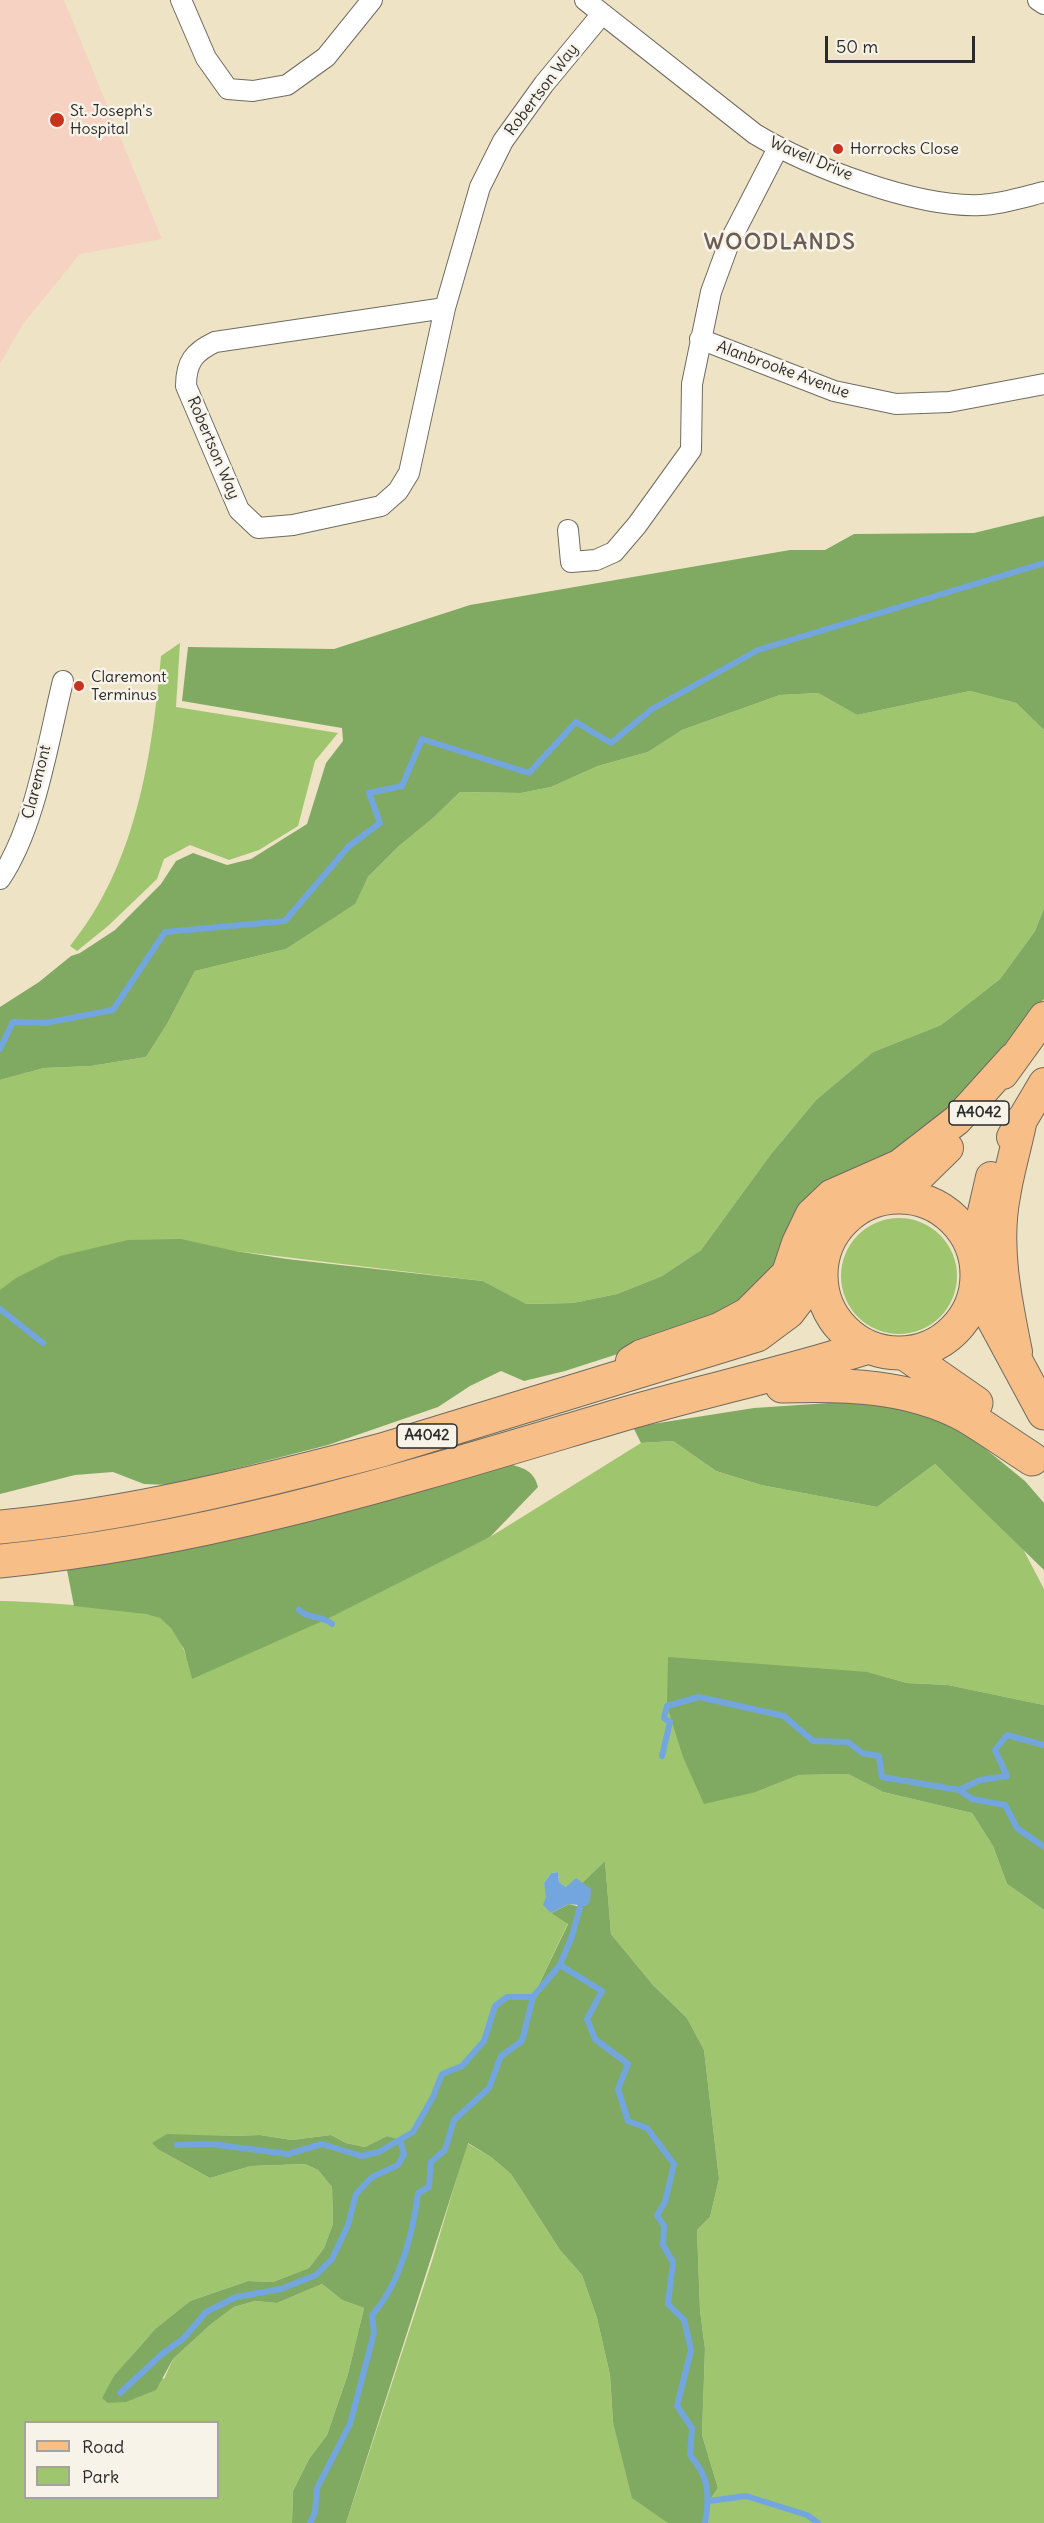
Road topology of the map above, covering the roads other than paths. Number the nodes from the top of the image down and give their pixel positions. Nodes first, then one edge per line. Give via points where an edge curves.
1 (181, 0) edge
2 (372, 0) edge
3 (585, 0) edge
4 (1038, 0) edge
5 (1044, 4) edge
6 (602, 14) junction
7 (778, 148) junction
8 (1044, 192) edge
9 (445, 308) junction
10 (700, 339) junction
11 (1044, 384) edge
12 (568, 531) dead end
13 (63, 681) dead end
14 (0, 879) edge
15 (1044, 1017) edge
16 (1013, 1058) junction
17 (1044, 1083) edge
18 (1022, 1119) junction
19 (898, 1196) junction
20 (974, 1251) junction
21 (820, 1269) junction
22 (976, 1287) junction
23 (868, 1347) junction
24 (904, 1353) junction
25 (1020, 1367) junction
26 (595, 1384) junction
27 (723, 1388) junction
28 (1044, 1413) edge
29 (1038, 1466) edge
30 (0, 1527) edge
31 (0, 1561) edge

1 - 2 street via 206,58 228,89 253,91 288,85 326,57
3 - 6 street, Wavell Drive
4 - 5 street
6 - 7 street, Wavell Drive
6 - 9 street, Robertson Way via 503,141 480,187
7 - 8 street, Wavell Drive via 902,195 955,205 983,205
7 - 10 street via 729,243 711,292
9 - 9 street, Robertson Way via 409,473 398,491 381,506 293,525 258,528 249,521 239,510 186,386 190,359 215,342
10 - 11 street, Alanbrooke Avenue via 834,391 896,404 949,402
10 - 12 street via 692,384 691,450 614,552 596,560 571,561
13 - 14 street, Claremont via 24,836
15 - 16 main road, A4042
16 - 19 main road, A4042 via 971,1125
16 - 26 main road via 957,1120 899,1165 831,1195 811,1214 787,1273 747,1313 719,1328 641,1355
17 - 18 main road, A4042
18 - 20 main road, A4042 via 992,1175
18 - 25 main road via 1001,1232 1007,1302
19 - 20 highway via 923,1200 945,1211 963,1229
19 - 21 highway via 875,1200 855,1210 837,1226
20 - 22 highway
21 - 23 highway via 822,1293 831,1315 847,1334
21 - 26 highway, A4042 via 788,1312 757,1335
22 - 24 highway via 968,1312 951,1333 929,1347
22 - 25 highway
23 - 24 highway
23 - 27 highway, A4042
24 - 29 highway, A4042 via 986,1410
25 - 28 highway
26 - 30 highway, A4042 via 326,1465 111,1512
27 - 29 highway, A4042 via 844,1384 910,1394 965,1416
27 - 31 highway, A4042 via 393,1483 202,1530 90,1551

